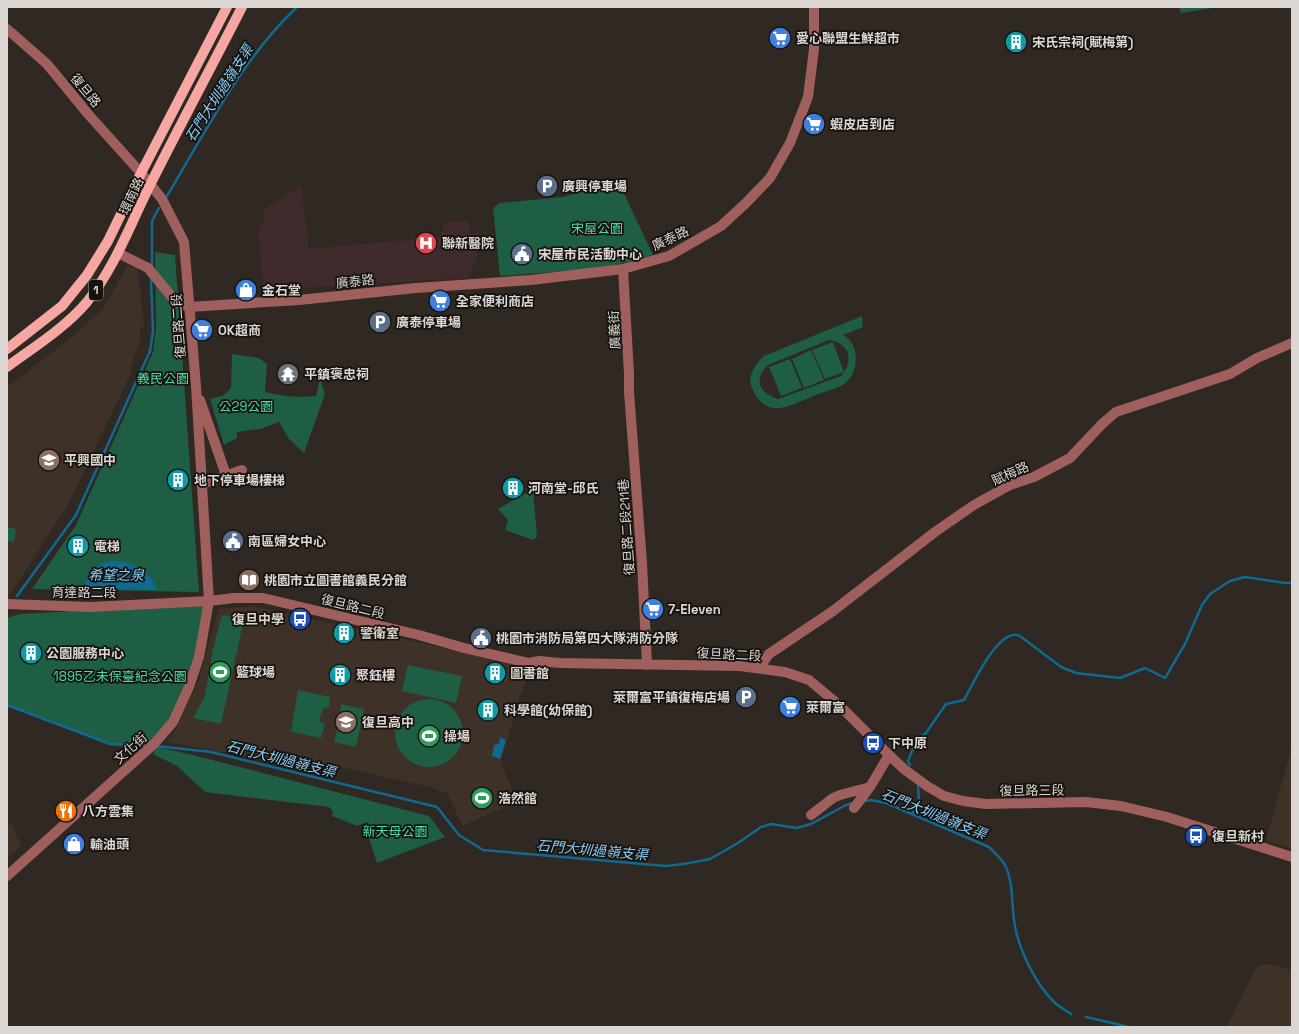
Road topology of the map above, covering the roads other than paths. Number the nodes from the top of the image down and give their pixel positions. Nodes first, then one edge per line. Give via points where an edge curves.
1 (227, 7) edge
2 (242, 7) edge
3 (814, 7) edge
4 (7, 29) edge
5 (141, 172) junction
6 (150, 185) junction
7 (118, 253) junction
8 (623, 269) junction
9 (189, 307) junction
10 (1292, 343) edge
11 (7, 348) edge
12 (7, 367) edge
13 (196, 386) junction
14 (629, 388) joint
15 (242, 470) dead end
16 (226, 475) junction
17 (202, 484) junction
18 (209, 601) junction
19 (7, 604) edge
20 (647, 665) junction
21 (759, 668) junction
22 (809, 680) joint
23 (888, 755) junction
24 (870, 787) junction
25 (855, 807) dead end
26 (811, 816) dead end
27 (1292, 857) edge
28 (7, 876) edge

1 - 5 main road, 環南路 / 1
2 - 6 main road, 環南路 / 1
3 - 8 street, 廣泰路 via 814,49 808,97 790,143 770,178 746,203 715,229 669,256
4 - 5 street, 復旦路 via 47,64
5 - 6 street, 復旦路二段
5 - 11 main road, 環南路 / 1 via 108,241 88,275 62,306
6 - 7 main road, 環南路 / 1
6 - 9 street, 復旦路二段 via 162,199 184,242
7 - 9 street via 148,268 176,302
7 - 12 main road, 環南路 / 1 via 104,280 86,303 61,326
8 - 9 street, 廣泰路 via 531,280
8 - 14 street, 廣義街
9 - 13 street, 復旦路二段
10 - 21 street, 賦梅路 via 1256,358 1230,374 1116,412 1070,458 1034,477 1010,485 974,505 833,611 769,654
13 - 16 street
13 - 17 street, 復旦路二段
14 - 20 street, 復旦路二段211巷
15 - 16 street
16 - 17 street
17 - 18 street, 復旦路二段
18 - 19 street, 育達路二段 via 91,607
18 - 20 street, 復旦路二段 via 263,598 529,663 539,661
18 - 28 street, 文化街 via 199,658 173,722 153,746
20 - 21 street, 復旦路二段
21 - 22 street, 復旦路二段 via 785,672
22 - 23 street, 復旦路三段 via 839,705
23 - 24 street
23 - 27 street, 復旦路三段 via 927,786 944,796 963,801 986,804 1086,802 1121,806 1167,817
24 - 25 street
24 - 26 street via 833,798

